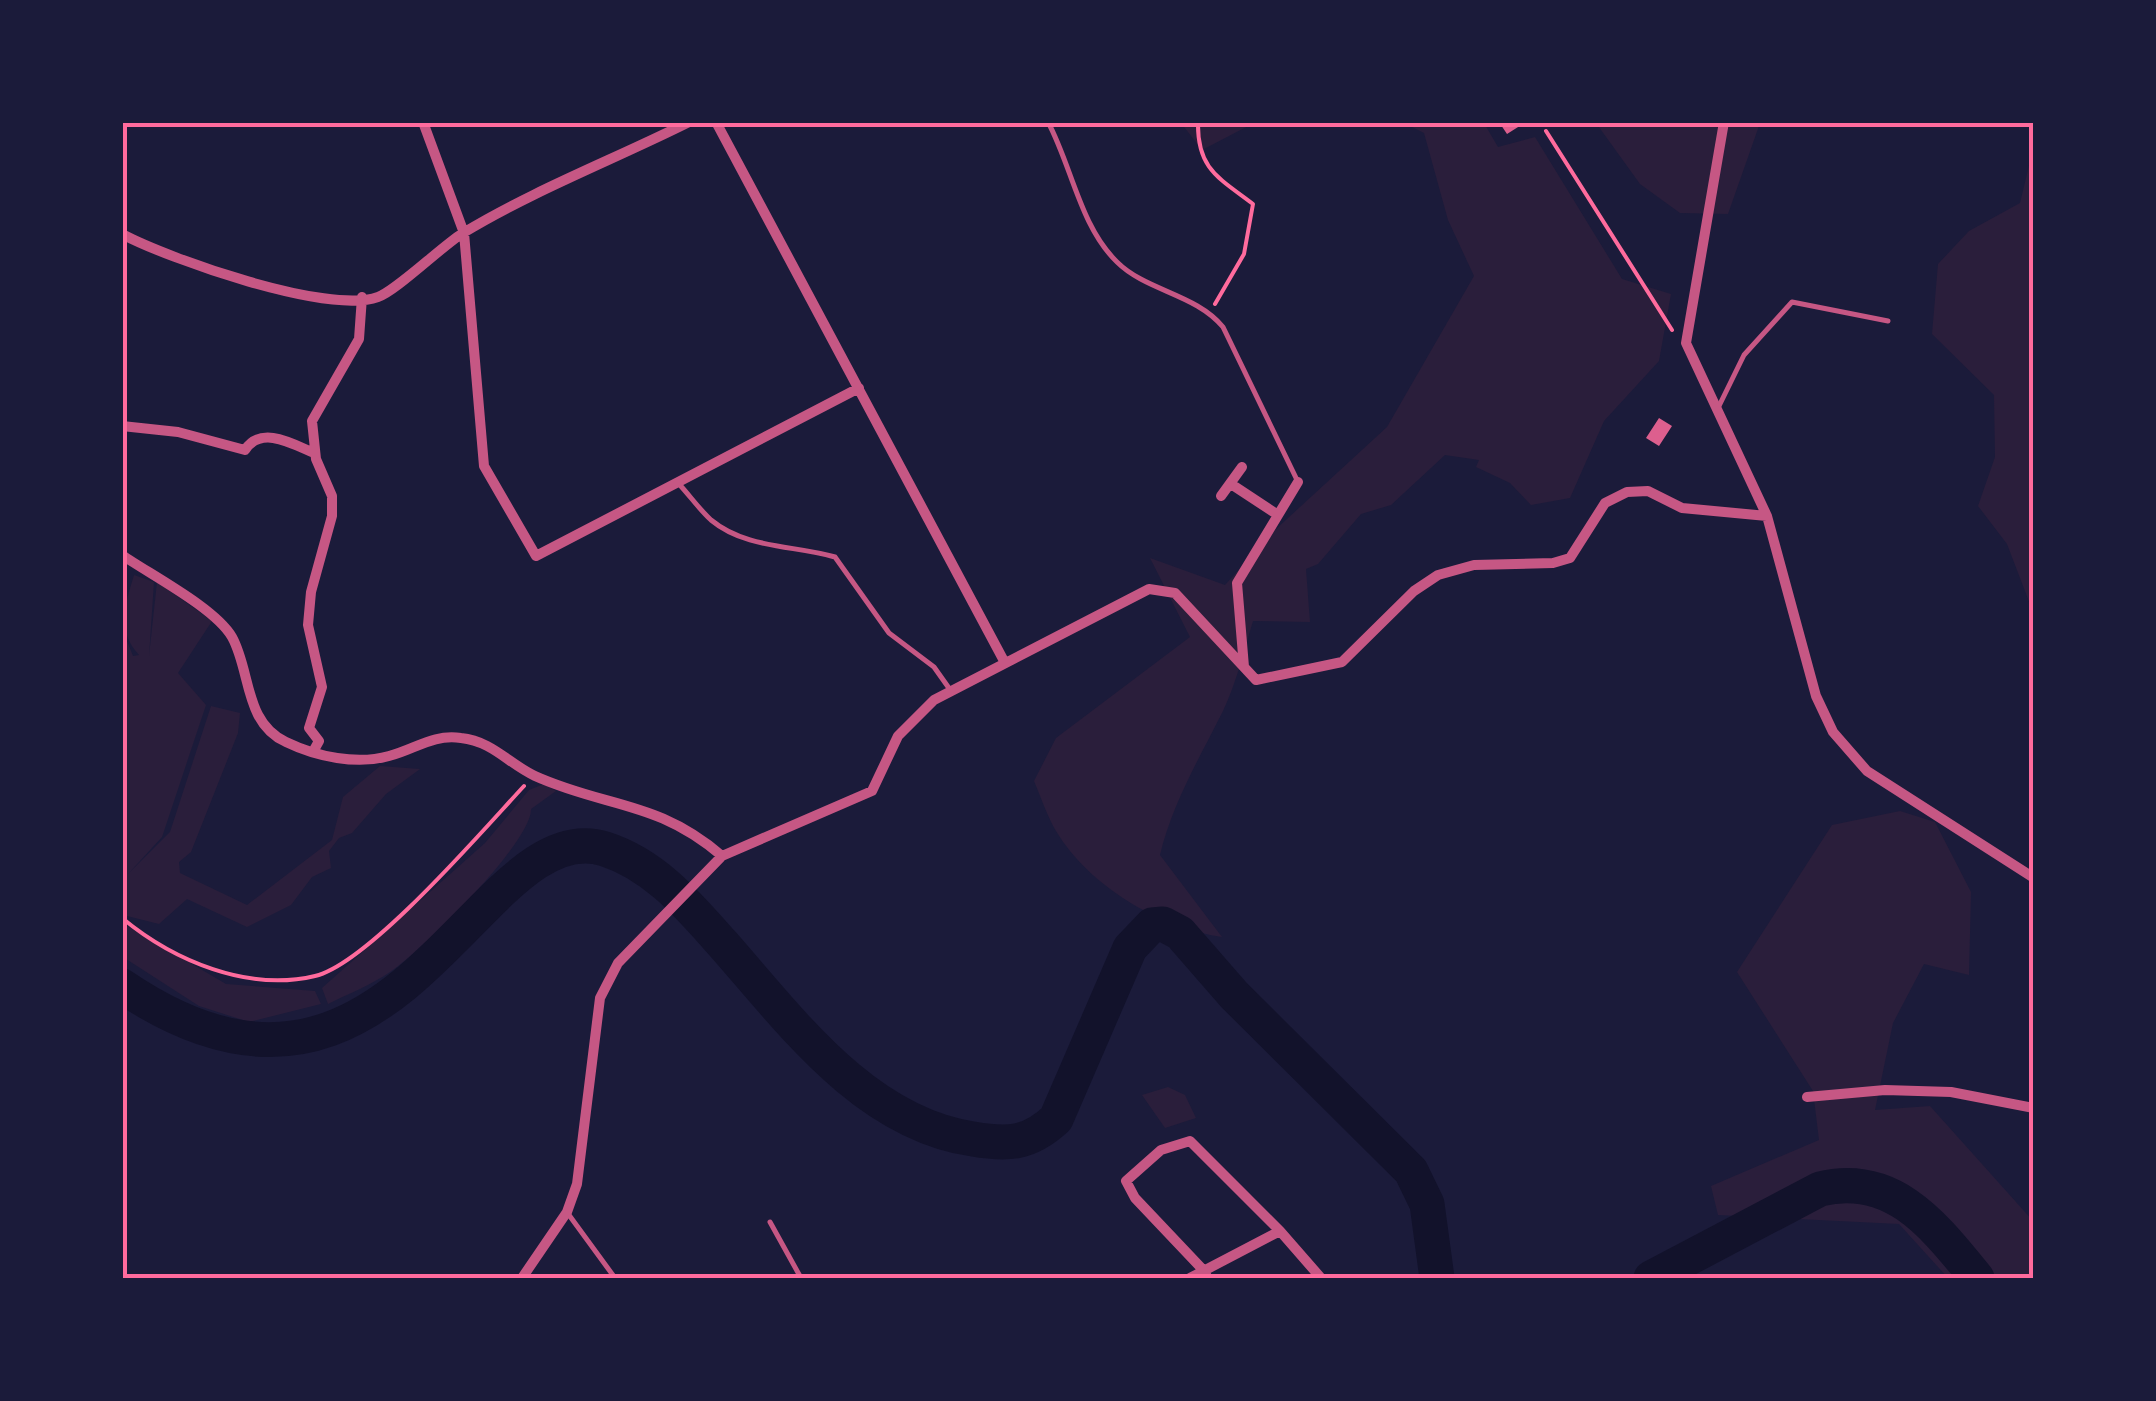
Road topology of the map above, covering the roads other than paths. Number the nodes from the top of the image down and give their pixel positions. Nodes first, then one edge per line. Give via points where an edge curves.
1 (422, 122) edge
2 (689, 122) edge
3 (716, 122) edge
4 (1048, 122) edge
5 (1724, 122) edge
6 (464, 233) junction
7 (122, 234) edge
8 (362, 297) junction
9 (1888, 321) dead end
10 (859, 388) junction
11 (1716, 413) junction
12 (122, 426) edge
13 (314, 453) junction
14 (1242, 467) dead end
15 (677, 482) junction
16 (1298, 482) joint
17 (1231, 484) junction
18 (1221, 496) dead end
19 (1278, 515) junction
20 (1767, 516) junction
21 (122, 555) edge
22 (1004, 661) junction
23 (1244, 668) junction
24 (951, 691) junction
25 (314, 750) junction
26 (722, 856) junction
27 (2034, 878) edge
28 (1807, 1098) dead end
29 (2034, 1108) edge
30 (567, 1212) junction
31 (770, 1222) dead end
32 (1280, 1231) junction
33 (1206, 1273) junction
34 (522, 1278) edge
35 (615, 1278) edge
36 (801, 1278) edge
37 (1190, 1278) edge
38 (1320, 1278) edge

1 - 6 street
2 - 6 street
3 - 10 street
4 - 16 lane via 1084,210 1118,264 1223,327
5 - 11 street via 1687,320 1689,357
6 - 8 street via 378,297
6 - 15 street via 484,466 536,556
7 - 8 street via 270,287
8 - 13 street via 359,339 312,420
9 - 11 lane via 1792,302 1744,355
10 - 15 street
10 - 22 street
11 - 20 street
12 - 13 street via 178,432 234,450 262,437 280,439
13 - 25 street via 332,496 308,625 322,687 309,728 318,740
14 - 17 street
15 - 24 lane via 712,522 761,544 835,557 890,634 934,667
16 - 19 street
17 - 18 street
17 - 19 street
19 - 23 street via 1236,583
20 - 23 street via 1682,508 1648,491 1627,492 1605,504 1570,558 1453,570 1414,591 1342,662 1269,681 1256,680
20 - 27 street via 1806,666 1833,732 1867,771
21 - 25 street via 232,637 264,724 284,742
22 - 23 street via 1159,587 1174,593
22 - 24 street
24 - 26 street via 898,736 872,791
25 - 26 street via 359,763 433,737 464,738 534,775 654,811
26 - 30 street via 618,963 600,998 584,1142
28 - 29 street via 1952,1092
30 - 34 street
30 - 35 lane
31 - 36 lane
32 - 33 street
32 - 33 street via 1190,1141 1161,1150 1126,1181
32 - 38 street
33 - 37 street

